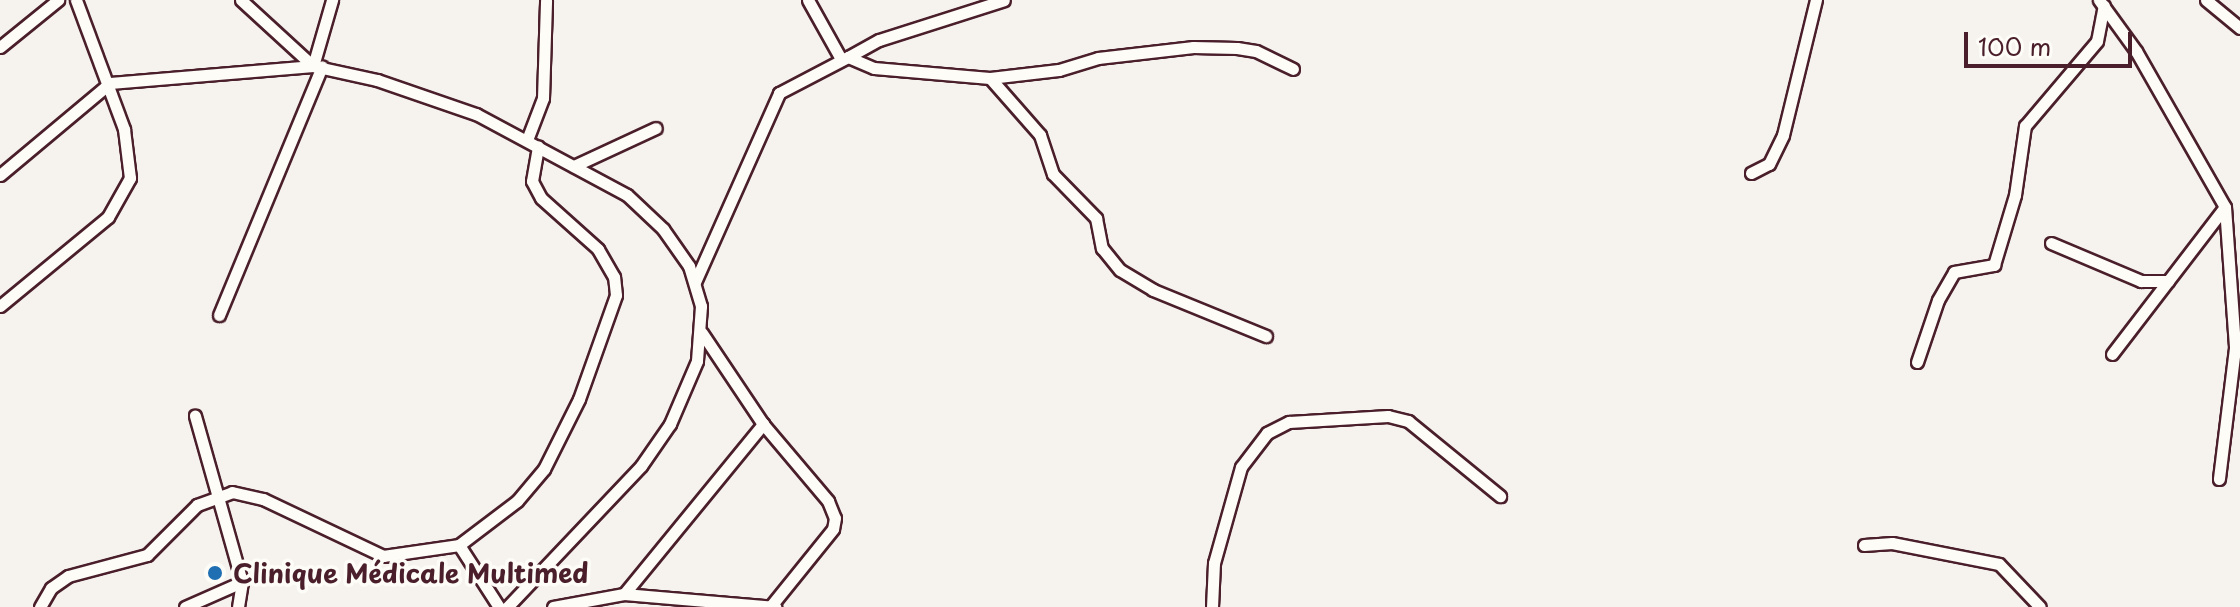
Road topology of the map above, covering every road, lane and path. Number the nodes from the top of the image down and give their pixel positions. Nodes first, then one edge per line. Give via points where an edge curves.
1 (58, 0) edge
2 (76, 0) edge
3 (241, 0) edge
4 (332, 0) edge
5 (546, 0) edge
6 (808, 0) edge
7 (1004, 0) edge
8 (1816, 0) edge
9 (2206, 0) edge
10 (2102, 3) edge
11 (2240, 28) edge
12 (0, 47) edge
13 (845, 58) junction
14 (318, 66) junction
15 (1293, 69) dead end
16 (990, 78) junction
17 (110, 83) junction
18 (656, 128) dead end
19 (532, 143) junction
20 (574, 166) junction
21 (1751, 173) dead end
22 (0, 175) edge
23 (2225, 207) junction
24 (2051, 243) dead end
25 (2168, 281) junction
26 (695, 282) junction
27 (0, 306) edge
28 (219, 315) dead end
29 (702, 333) junction
30 (1266, 336) dead end
31 (2112, 354) dead end
32 (1917, 362) dead end
33 (195, 416) dead end
34 (763, 424) junction
35 (2219, 479) dead end
36 (219, 495) junction
37 (1500, 496) dead end
38 (459, 545) junction
39 (1864, 545) dead end
40 (242, 582) junction
41 (624, 594) junction
42 (40, 607) edge
43 (185, 607) edge
44 (238, 607) edge
45 (499, 607) edge
46 (507, 607) edge
47 (553, 607) edge
48 (772, 607) edge
49 (1212, 607) edge
50 (2040, 607) edge

1 - 12 street
2 - 17 street
3 - 14 street
4 - 14 street
5 - 19 street via 543,98
6 - 13 street
7 - 13 street via 879,40
8 - 21 street via 1783,135 1769,164
9 - 11 street
10 - 23 street via 2136,51
10 - 32 street via 2097,41 2025,126 2015,195 1994,265 1954,272 1938,300
13 - 16 street via 874,68
13 - 26 street via 779,93
14 - 17 street
14 - 19 street via 434,97
14 - 28 street
15 - 16 street via 1256,51 1193,47
16 - 30 street via 1040,135 1053,174 1096,218 1102,248 1120,270 1153,290
17 - 22 street
17 - 27 street via 132,161 125,193 108,217
18 - 20 street
19 - 20 street
19 - 38 street via 532,181 541,198 598,249 614,277 616,295 579,399 544,469 517,501
20 - 26 street via 645,210 680,250
23 - 25 street
23 - 35 street via 2235,348
24 - 25 street via 2141,281
25 - 31 street
26 - 29 street
29 - 34 street
29 - 46 street via 697,361 670,424 641,466
33 - 36 street
34 - 41 street
34 - 48 street via 828,501 835,518 833,529
36 - 38 street via 232,492 263,499 383,556
36 - 40 street
36 - 42 street via 197,505 147,555 68,576 51,588
37 - 49 street via 1408,421 1388,416 1289,422 1267,433 1241,467 1214,563
38 - 45 street
39 - 50 street via 1892,543 1999,564
40 - 43 street
40 - 44 street
41 - 47 street
41 - 48 street

